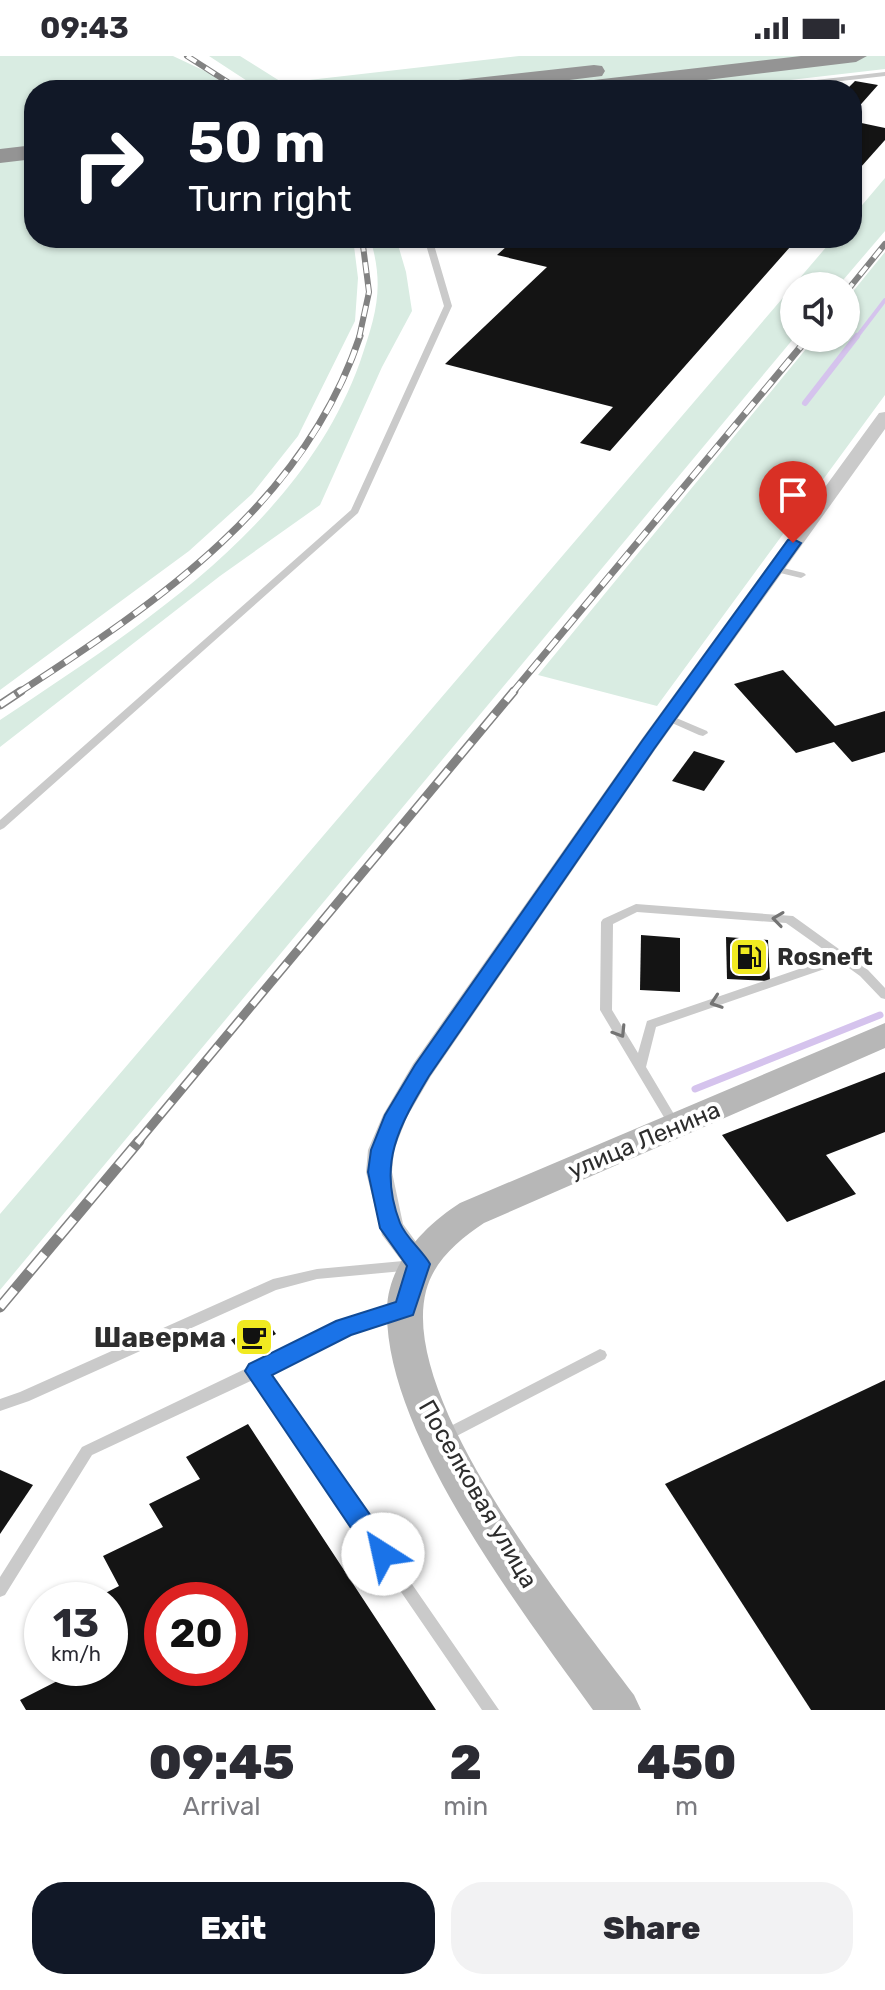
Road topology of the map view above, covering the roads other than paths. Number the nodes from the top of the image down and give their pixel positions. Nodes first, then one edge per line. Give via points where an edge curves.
1 (716, 56) edge
2 (856, 56) edge
3 (885, 74) edge
4 (515, 80) edge
5 (653, 80) edge
6 (833, 80) edge
7 (24, 136) edge
8 (0, 139) edge
9 (24, 153) edge
10 (0, 156) edge
11 (431, 248) edge
12 (885, 417) edge
13 (775, 569) junction
14 (801, 575) dead end
15 (667, 717) junction
16 (703, 733) dead end
17 (0, 826) edge
18 (843, 958) junction
19 (885, 995) edge
20 (885, 1035) edge
21 (641, 1066) junction
22 (675, 1127) junction
23 (419, 1264) junction
24 (405, 1308) junction
25 (600, 1355) dead end
26 (257, 1371) junction
27 (0, 1405) edge
28 (441, 1438) junction
29 (0, 1590) edge
30 (491, 1710) edge
31 (619, 1710) edge

1 - 4 highway
2 - 5 highway
3 - 6 lane
7 - 8 highway
9 - 10 highway
11 - 17 lane via 448,306 355,511
12 - 13 street
13 - 14 lane
13 - 15 street
15 - 16 lane
15 - 23 street via 395,1115 381,1150 379,1172 391,1228
18 - 19 lane
18 -> 21 lane via 651,1024
18 -> 21 lane via 789,919 636,908 607,922 606,1010
20 - 22 street, улица Ленина
21 - 22 lane
22 - 23 street, улица Ленина via 472,1213 433,1242
23 - 24 street, Поселковая улица
23 - 27 lane via 317,1274 273,1285
24 - 26 lane via 344,1328
24 - 28 street, Поселковая улица via 420,1398
25 - 28 lane
26 - 29 lane via 87,1451
26 - 30 lane
28 - 31 street, Поселковая улица via 516,1567

